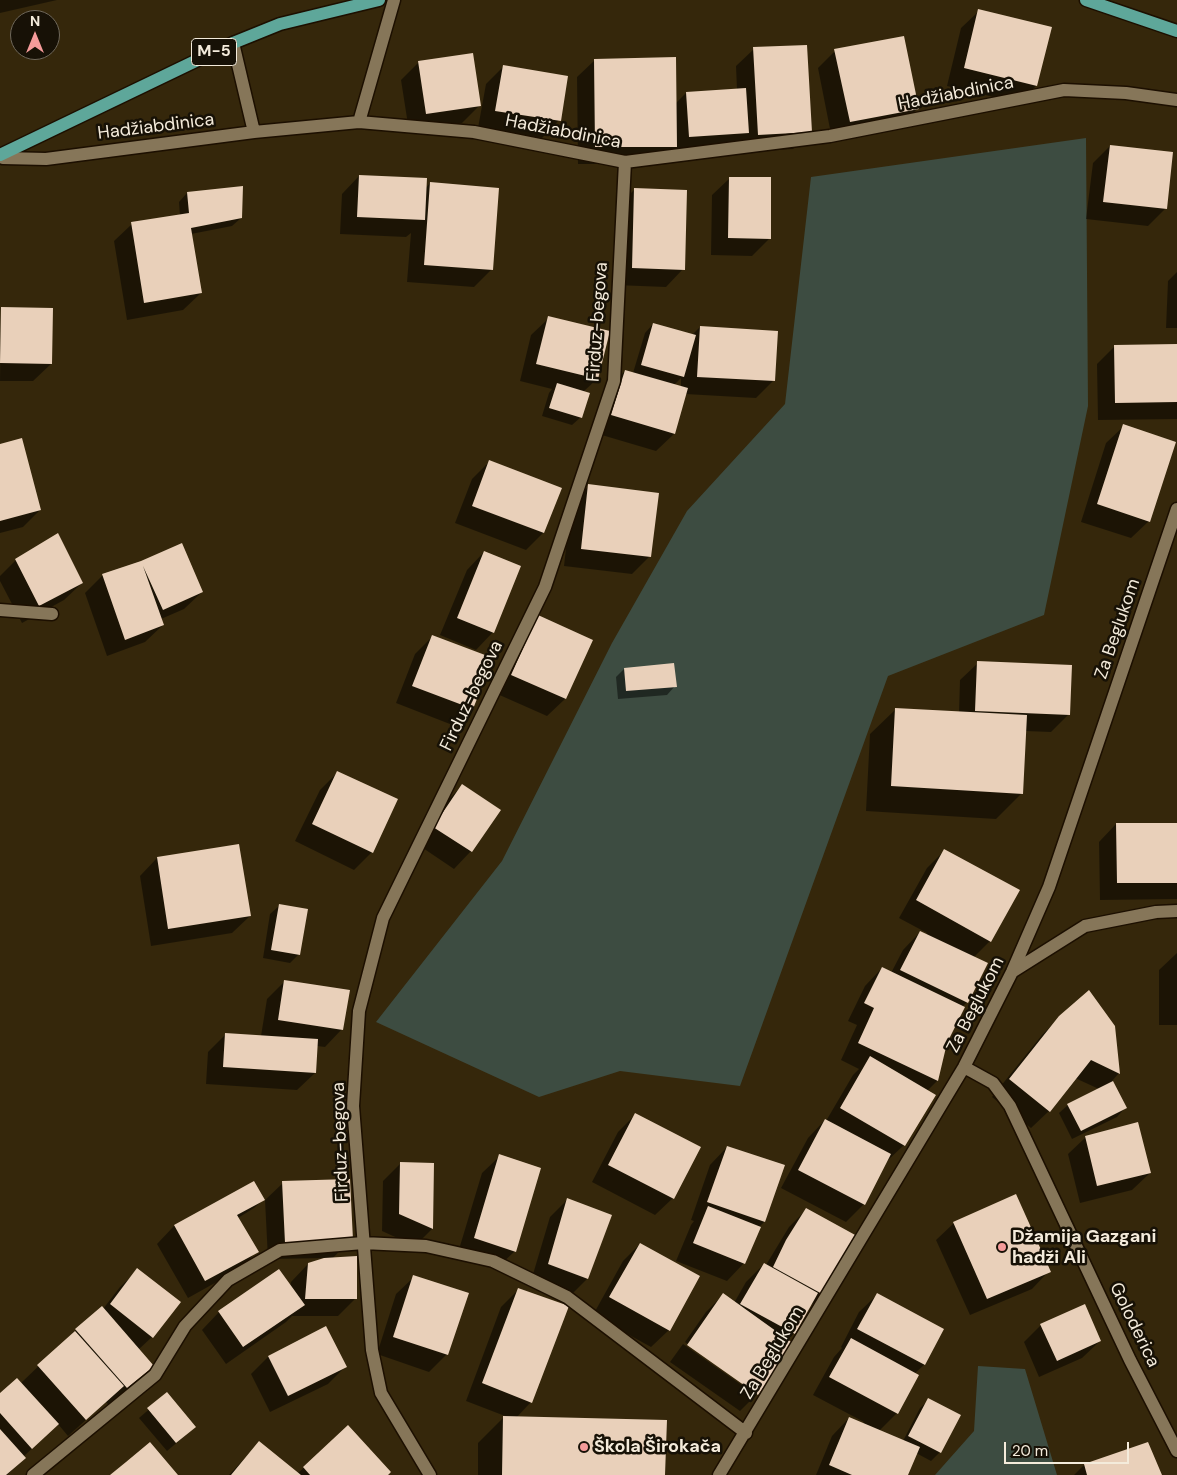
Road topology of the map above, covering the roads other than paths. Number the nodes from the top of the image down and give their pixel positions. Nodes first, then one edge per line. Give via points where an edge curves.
1 (379, 0) edge
2 (394, 0) edge
3 (1086, 0) edge
4 (1177, 31) edge
5 (233, 43) junction
6 (1177, 100) edge
7 (359, 122) junction
8 (254, 132) junction
9 (0, 156) edge
10 (625, 162) junction
11 (1177, 509) edge
12 (0, 610) edge
13 (52, 614) dead end
14 (1177, 910) edge
15 (1012, 972) junction
16 (964, 1067) junction
17 (362, 1242) junction
18 (746, 1433) junction
19 (1177, 1451) edge
20 (32, 1475) edge
21 (430, 1475) edge
22 (719, 1475) edge

1 - 5 main road, M-5 via 280,24
2 - 7 street
3 - 4 main road
5 - 8 street
5 - 9 main road, M-5
6 - 10 street, Hadžiabdinica via 1126,92 1064,90 830,136
7 - 8 street, Hadžiabdinica
7 - 10 street, Hadžiabdinica via 474,132
8 - 9 street, Hadžiabdinica via 46,158
10 - 17 street, Firduz-begova via 614,381 546,587 383,918 359,1011 353,1106
11 - 15 street, Za Beglukom via 1049,887
12 - 13 street
14 - 15 street via 1085,926
15 - 16 street, Za Beglukom
16 - 18 street, Za Beglukom
16 - 19 street, Goloderica via 993,1084 1010,1106 1130,1360
17 - 18 street via 426,1246 493,1261 567,1297
17 - 20 street via 280,1250 228,1280 185,1326 154,1375
17 - 21 street, Firduz-begova via 372,1350 381,1392
18 - 22 street, Za Beglukom

